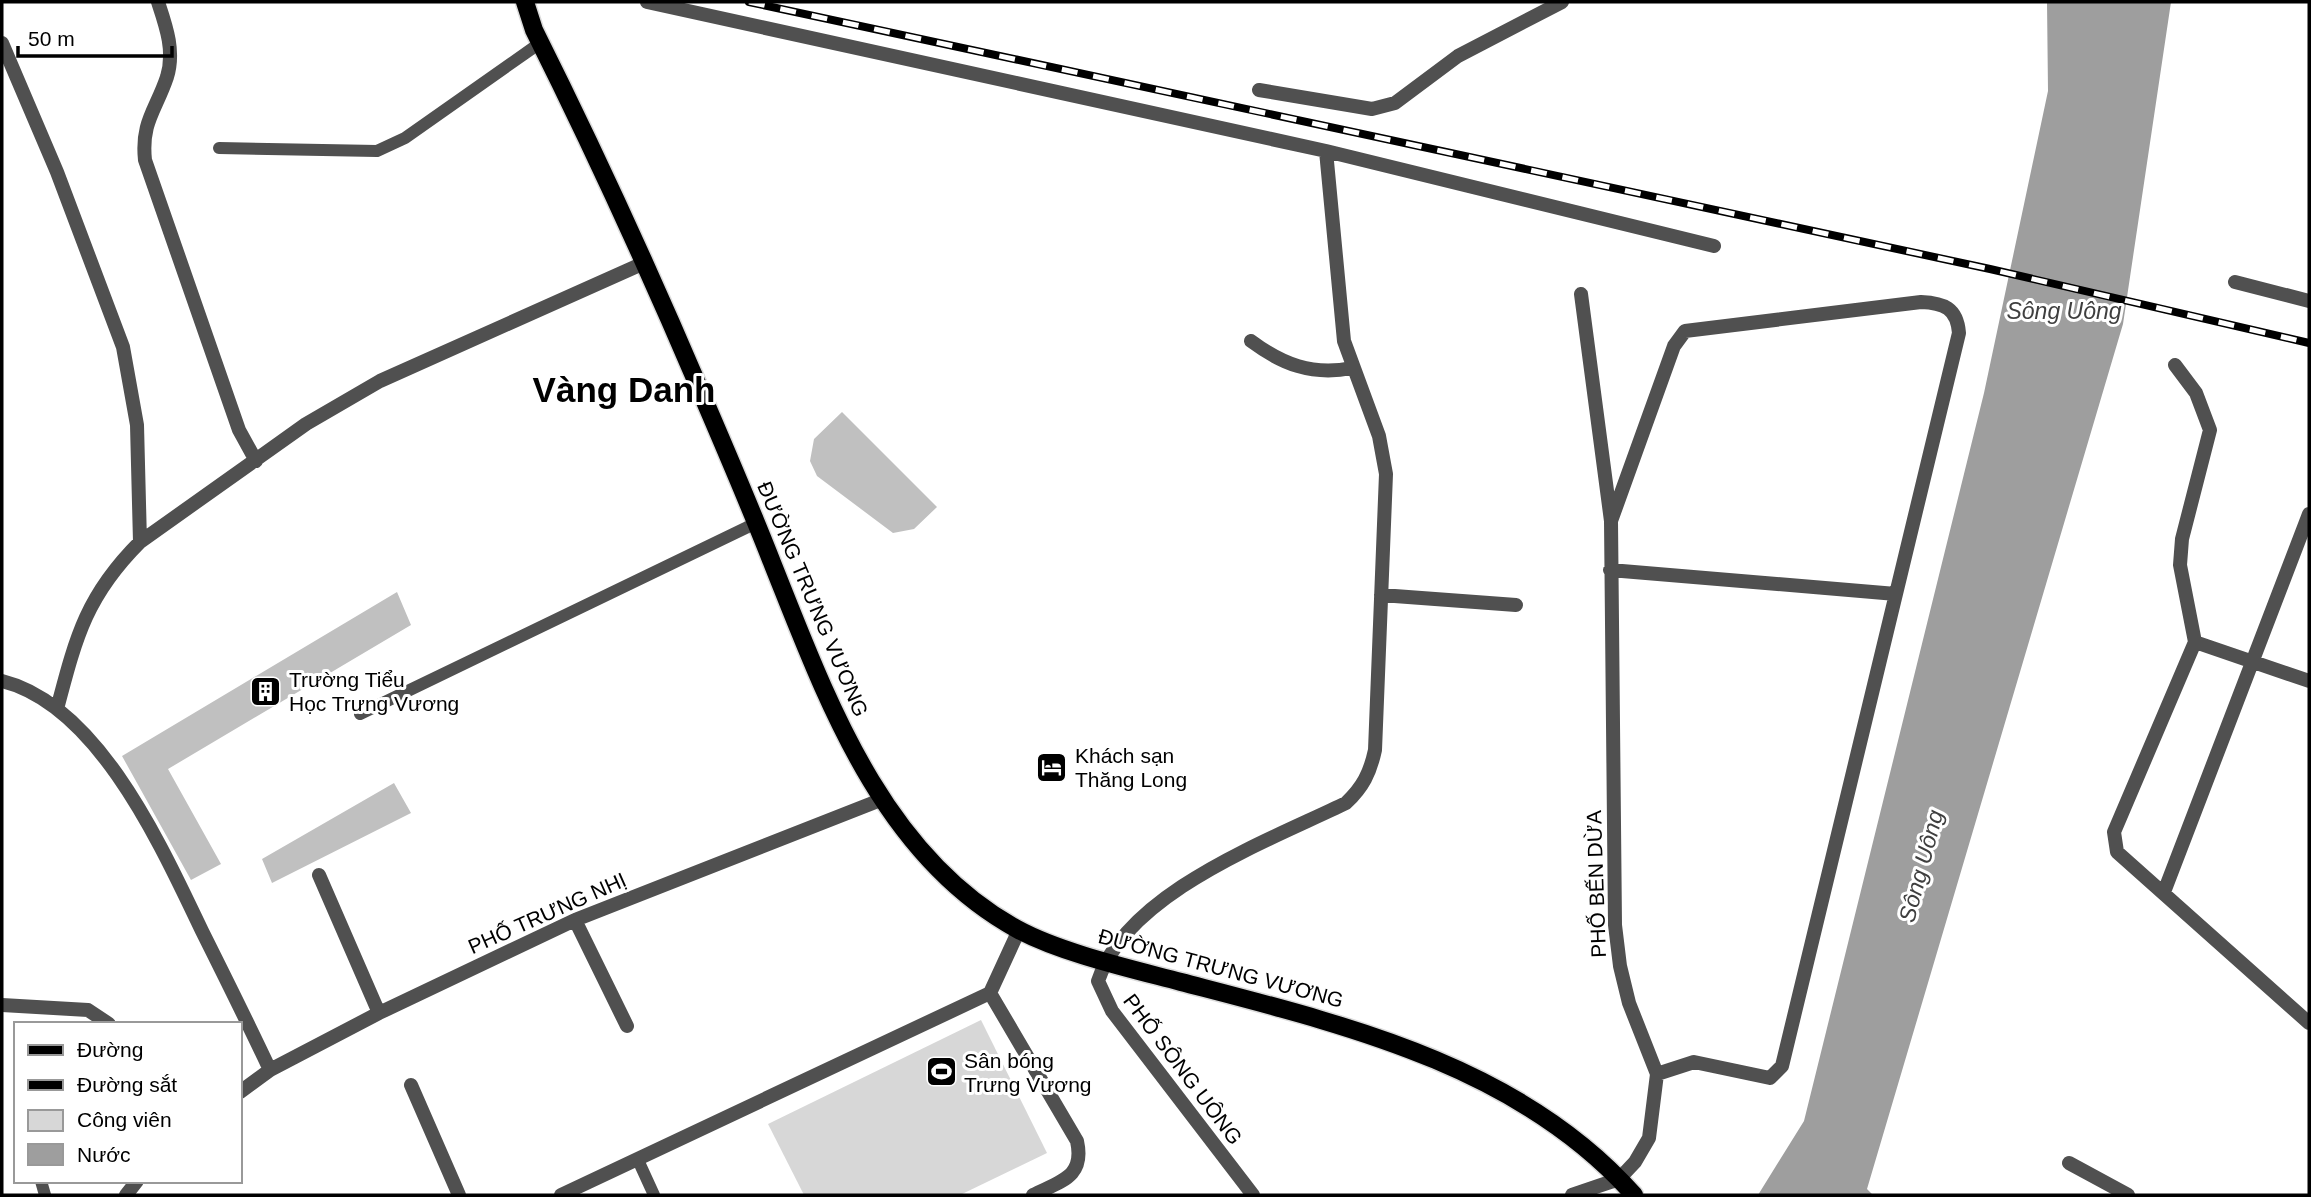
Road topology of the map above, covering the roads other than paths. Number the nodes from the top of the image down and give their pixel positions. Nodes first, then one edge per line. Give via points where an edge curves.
1 (158, 2) edge
2 (525, 2) edge
3 (647, 2) edge
4 (1562, 2) edge
5 (2, 43) edge
6 (540, 43) junction
7 (1259, 90) dead end
8 (219, 148) dead end
9 (1326, 151) junction
10 (1714, 246) dead end
11 (644, 263) junction
12 (2235, 282) dead end
13 (1581, 294) dead end
14 (2309, 301) edge
15 (1251, 341) dead end
16 (2175, 365) dead end
17 (1352, 368) junction
18 (256, 461) junction
19 (2309, 514) edge
20 (1611, 521) junction
21 (756, 523) junction
22 (140, 542) junction
23 (1610, 570) junction
24 (1896, 594) junction
25 (1381, 596) junction
26 (1516, 605) dead end
27 (2195, 642) junction
28 (2254, 663) junction
29 (2, 681) edge
30 (2309, 681) edge
31 (57, 709) junction
32 (360, 714) dead end
33 (883, 799) junction
34 (319, 875) dead end
35 (2164, 892) junction
36 (575, 920) junction
37 (1019, 930) junction
38 (1105, 961) junction
39 (990, 993) junction
40 (2, 1005) edge
41 (379, 1013) junction
42 (106, 1022) edge
43 (2309, 1023) edge
44 (627, 1026) dead end
45 (270, 1070) junction
46 (1657, 1074) junction
47 (411, 1085) dead end
48 (242, 1091) edge
49 (638, 1160) junction
50 (2069, 1163) dead end
51 (1619, 1179) junction
52 (459, 1195) edge
53 (561, 1195) edge
54 (654, 1195) edge
55 (1034, 1195) edge
56 (1253, 1195) edge
57 (1572, 1195) edge
58 (1634, 1195) edge
59 (2128, 1195) edge

1 - 18 street via 168,30 169,63 144,132 145,160 239,430
2 - 6 main road, ĐƯỜNG TRƯNG VƯƠNG
3 - 9 street
4 - 7 street via 1458,56 1380,109
5 - 22 street via 123,347 137,425
6 - 8 lane via 405,138 377,151
6 - 11 main road, ĐƯỜNG TRƯNG VƯƠNG
9 - 10 street
9 - 17 street via 1339,311
11 - 18 street via 380,381 306,424
11 - 21 main road, ĐƯỜNG TRƯNG VƯƠNG
12 - 14 street
13 - 20 street
15 - 17 street via 1277,360 1307,370
16 - 27 street via 2196,393 2210,430 2182,539 2180,565
17 - 25 street via 1378,436 1386,474
18 - 22 street
19 - 28 street
20 - 23 street, PHỐ BẾN DỪA
20 - 24 street via 1674,346 1685,331 1938,302 1958,318 1959,333
21 - 32 lane
21 - 33 main road, ĐƯỜNG TRƯNG VƯƠNG via 828,704
22 - 31 street via 88,609
23 - 24 street
23 - 46 street, PHỐ BẾN DỪA via 1615,925 1629,1003
24 - 46 street via 1782,1066 1770,1079 1695,1062
25 - 26 street
25 - 38 street via 1375,750 1361,788 1346,803 1176,888 1150,909
27 - 28 street
27 - 35 street via 2114,832 2117,852
28 - 30 street
28 - 35 street
29 - 31 street via 37,693
31 - 45 street via 99,753 144,816
33 - 36 street, PHỐ TRƯNG NHỊ
33 - 37 main road, ĐƯỜNG TRƯNG VƯƠNG via 935,869
34 - 41 street
35 - 43 street
36 - 41 street, PHỐ TRƯNG NHỊ
36 - 44 street
37 - 38 main road, ĐƯỜNG TRƯNG VƯƠNG
37 - 39 street
38 - 51 main road, ĐƯỜNG TRƯNG VƯƠNG via 1326,1019 1436,1059 1485,1083 1576,1140
38 - 56 street, PHỐ SÔNG UÔNG via 1098,981 1112,1011
39 - 49 street
39 - 55 street via 1077,1141 1077,1168
40 - 42 street via 88,1010
41 - 45 street, PHỐ TRƯNG NHỊ
45 - 48 street, PHỐ TRƯNG NHỊ
46 - 51 street, PHỐ BẾN DỪA via 1649,1138
47 - 52 street
49 - 53 street
49 - 54 lane
50 - 59 street
51 - 57 street
51 - 58 main road, ĐƯỜNG TRƯNG VƯƠNG

